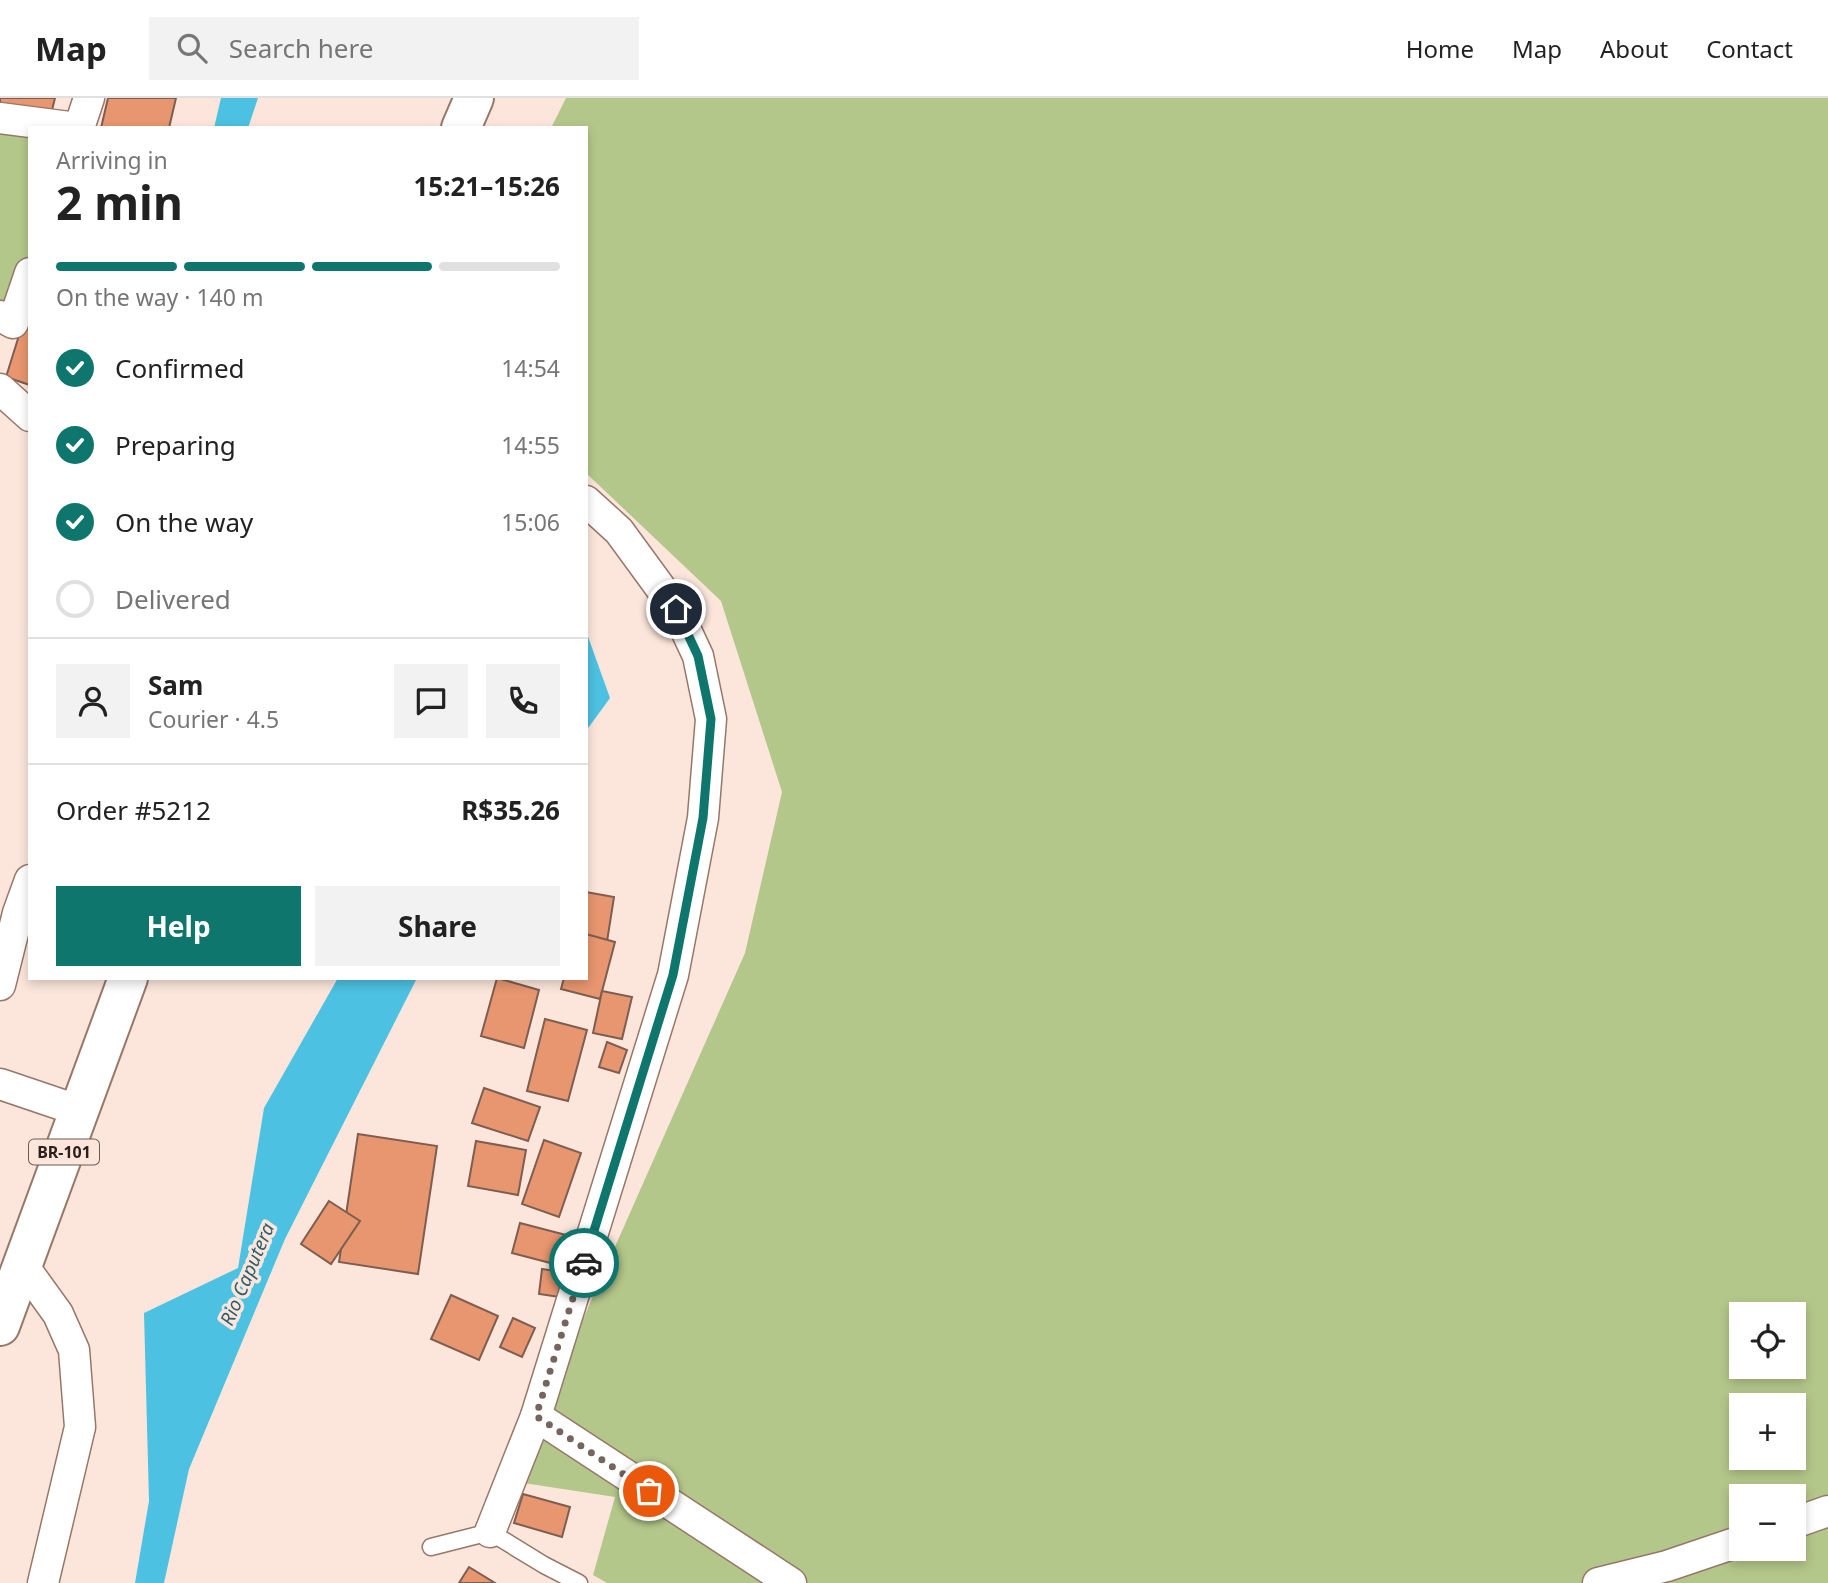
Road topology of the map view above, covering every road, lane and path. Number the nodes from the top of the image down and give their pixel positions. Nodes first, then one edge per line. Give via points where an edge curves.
1 (89, 98) edge
2 (474, 98) edge
3 (0, 118) edge
4 (62, 126) edge
5 (79, 126) edge
6 (462, 126) edge
7 (28, 279) edge
8 (0, 317) edge
9 (0, 389) edge
10 (28, 414) edge
11 (588, 503) edge
12 (28, 886) edge
13 (127, 980) edge
14 (0, 985) edge
15 (0, 1084) edge
16 (80, 1111) junction
17 (22, 1264) junction
18 (0, 1326) edge
19 (536, 1416) junction
20 (1828, 1511) edge
21 (1806, 1519) edge
22 (490, 1532) junction
23 (1729, 1545) edge
24 (431, 1547) dead end
25 (43, 1583) edge
26 (579, 1583) edge
27 (791, 1583) edge
28 (1598, 1583) edge

1 - 5 street
2 - 6 highway
3 - 4 street
7 - 8 street via 13,323
9 - 10 street
11 - 19 street via 618,531 676,609 698,656 711,719 703,818 673,975
12 - 14 street
13 - 16 highway, BR-101
15 - 16 street
16 - 17 highway, BR-101
17 - 18 highway, BR-101
17 - 25 street via 58,1314 74,1350 80,1427
19 - 22 street
19 - 27 street
20 - 21 street
22 - 24 lane
22 - 26 lane
23 - 28 street

